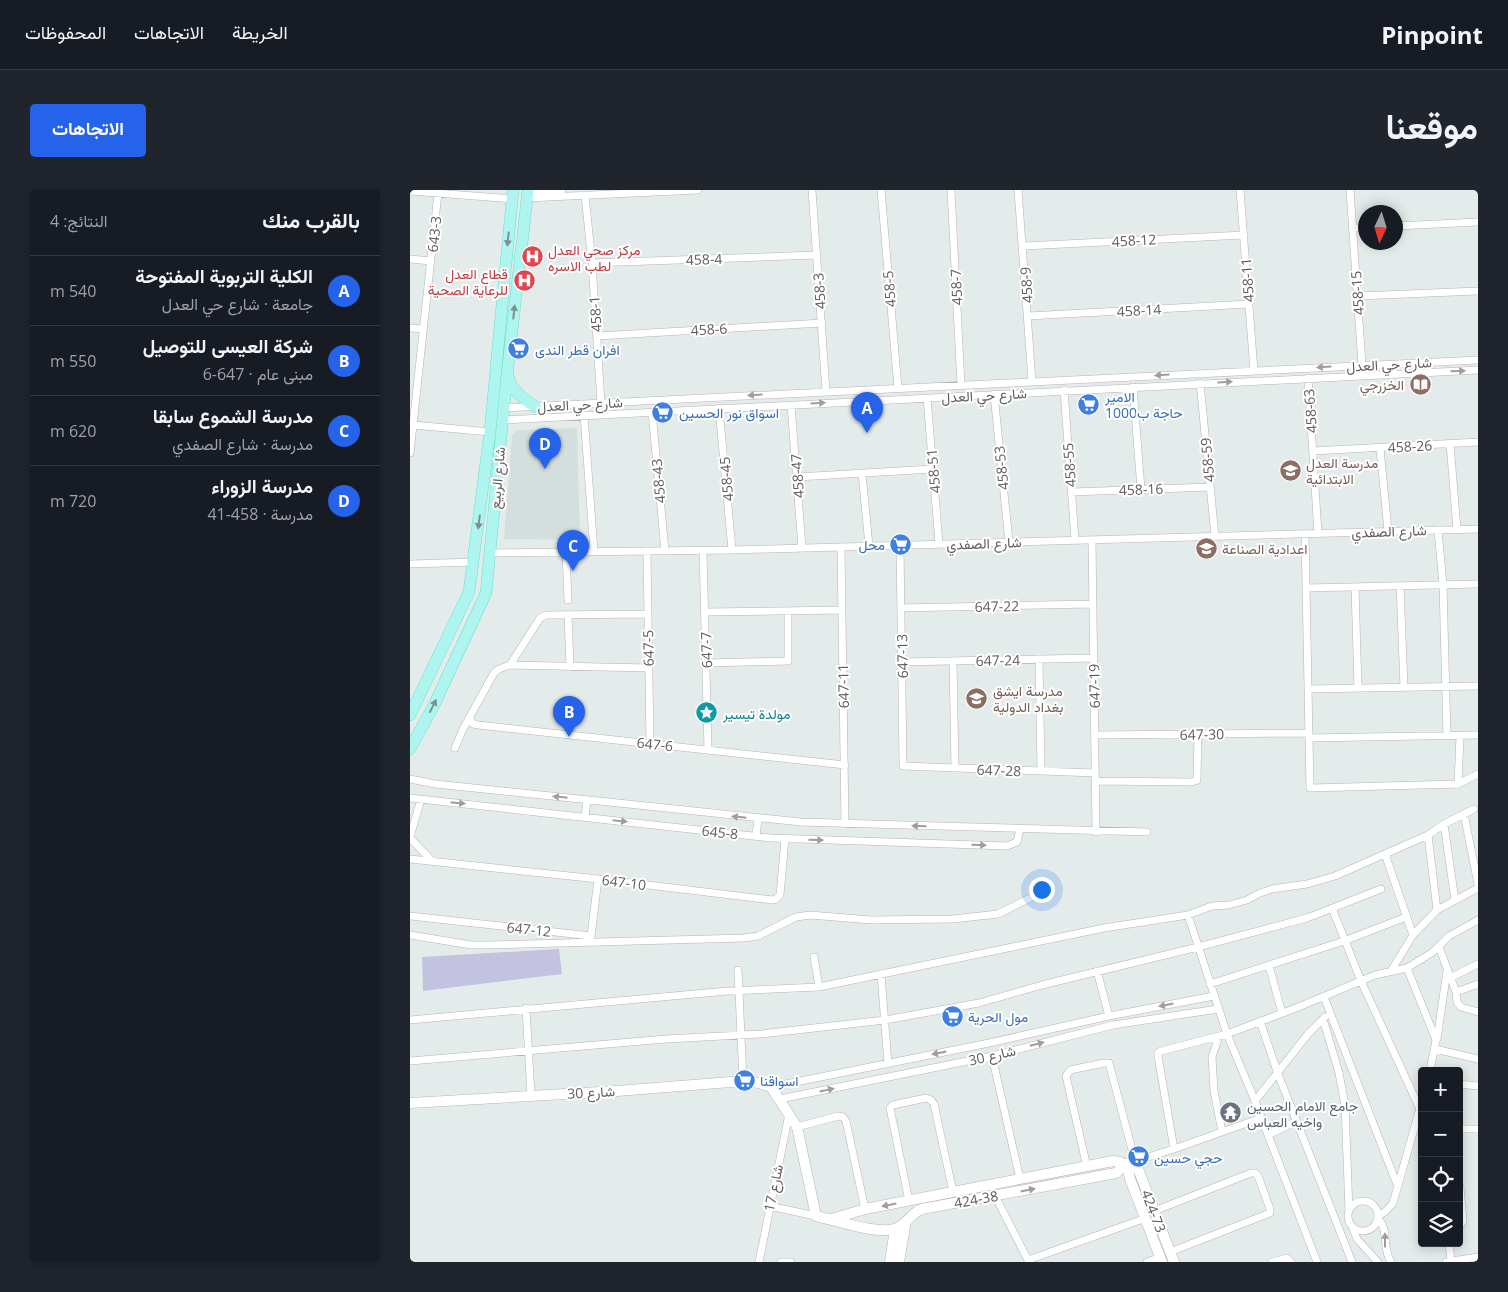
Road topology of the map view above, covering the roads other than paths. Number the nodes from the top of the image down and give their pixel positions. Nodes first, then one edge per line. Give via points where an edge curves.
1 (562, 190) edge
2 (698, 190) edge
3 (812, 190) edge
4 (881, 190) edge
5 (951, 190) edge
6 (1018, 190) edge
7 (1240, 190) edge
8 (1350, 190) edge
9 (410, 191) edge
10 (438, 193) junction
11 (527, 193) edge
12 (513, 194) edge
13 (585, 195) junction
14 (1478, 222) edge
15 (1403, 226) edge
16 (1353, 228) junction
17 (1358, 228) edge
18 (1244, 235) junction
19 (1024, 246) junction
20 (817, 255) junction
21 (410, 259) edge
22 (431, 261) junction
23 (592, 264) junction
24 (1478, 291) edge
25 (1358, 296) junction
26 (1249, 304) junction
27 (1028, 316) junction
28 (822, 323) junction
29 (410, 328) edge
30 (423, 329) junction
31 (597, 336) junction
32 (1478, 360) edge
33 (1404, 363) junction
34 (1362, 365) junction
35 (1254, 370) junction
36 (1478, 370) edge
37 (1404, 373) junction
38 (507, 375) junction
39 (1104, 378) junction
40 (1308, 378) junction
41 (1032, 381) junction
42 (1200, 384) junction
43 (961, 385) junction
44 (1133, 387) junction
45 (898, 388) junction
46 (1106, 388) junction
47 (1064, 390) junction
48 (826, 392) junction
49 (994, 394) junction
50 (413, 397) edge
51 (690, 398) junction
52 (927, 398) junction
53 (601, 403) junction
54 (591, 404) junction
55 (792, 405) junction
56 (536, 406) junction
57 (720, 408) junction
58 (492, 409) junction
59 (691, 409) junction
60 (652, 412) junction
61 (503, 414) junction
62 (588, 415) junction
63 (413, 425) junction
64 (490, 426) junction
65 (1478, 442) edge
66 (1450, 444) junction
67 (1380, 448) junction
68 (1313, 451) junction
69 (410, 453) edge
70 (933, 470) junction
71 (862, 473) junction
72 (797, 477) junction
73 (1210, 487) junction
74 (1141, 489) junction
75 (1072, 492) junction
76 (1457, 529) junction
77 (1478, 529) edge
78 (1438, 530) junction
79 (1388, 531) junction
80 (1318, 533) junction
81 (1305, 534) junction
82 (1215, 536) junction
83 (1075, 540) junction
84 (1092, 540) junction
85 (1009, 542) junction
86 (940, 544) junction
87 (900, 545) junction
88 (869, 546) junction
89 (841, 547) junction
90 (802, 548) junction
91 (703, 550) junction
92 (732, 550) junction
93 (647, 551) junction
94 (665, 551) junction
95 (566, 552) junction
96 (594, 552) junction
97 (490, 553) junction
98 (474, 562) junction
99 (410, 564) edge
100 (1478, 584) edge
101 (1443, 585) junction
102 (1400, 586) junction
103 (1355, 587) junction
104 (1306, 588) junction
105 (568, 600) dead end
106 (1093, 604) junction
107 (901, 608) junction
108 (842, 610) junction
109 (788, 611) junction
110 (704, 612) junction
111 (648, 614) junction
112 (568, 615) junction
113 (1094, 658) junction
114 (1039, 659) junction
115 (953, 661) junction
116 (902, 662) junction
117 (706, 663) junction
118 (510, 665) junction
119 (570, 667) junction
120 (649, 668) junction
121 (1478, 686) edge
122 (1404, 687) junction
123 (1446, 687) junction
124 (1358, 688) junction
125 (1308, 689) junction
126 (410, 714) edge
127 (470, 718) junction
128 (1198, 734) junction
129 (1095, 735) junction
130 (1309, 735) junction
131 (1447, 736) junction
132 (1460, 736) junction
133 (1478, 736) edge
134 (650, 744) junction
135 (456, 748) dead end
136 (410, 749) edge
137 (708, 750) junction
138 (844, 765) junction
139 (903, 766) joint
140 (955, 768) junction
141 (1042, 771) junction
142 (1478, 774) edge
143 (1095, 777) junction
144 (410, 780) edge
145 (1458, 784) junction
146 (410, 798) edge
147 (421, 799) junction
148 (587, 800) junction
149 (1474, 810) dead end
150 (1464, 814) junction
151 (585, 817) junction
152 (758, 819) junction
153 (845, 824) junction
154 (1444, 824) junction
155 (1020, 829) junction
156 (1096, 832) junction
157 (1147, 832) dead end
158 (1428, 834) junction
159 (756, 836) junction
160 (410, 838) edge
161 (785, 839) junction
162 (1385, 854) junction
163 (410, 859) edge
164 (432, 862) junction
165 (598, 879) junction
166 (1478, 884) edge
167 (1050, 888) dead end
168 (1478, 888) edge
169 (1381, 889) dead end
170 (1456, 900) junction
171 (1332, 908) junction
172 (1437, 910) junction
173 (1188, 915) junction
174 (410, 916) edge
175 (1406, 917) junction
176 (1478, 920) edge
177 (410, 934) edge
178 (1413, 936) junction
179 (1344, 941) junction
180 (1198, 947) junction
181 (1439, 947) junction
182 (814, 957) dead end
183 (1478, 964) edge
184 (1269, 966) junction
185 (1407, 968) junction
186 (738, 970) dead end
187 (1447, 970) junction
188 (1097, 971) junction
189 (1391, 971) junction
190 (881, 974) junction
191 (1450, 978) junction
192 (1361, 981) junction
193 (1210, 984) junction
194 (1478, 984) edge
195 (819, 987) junction
196 (738, 990) junction
197 (1456, 992) junction
198 (1214, 996) junction
199 (1324, 997) junction
200 (526, 1008) junction
201 (1218, 1009) junction
202 (1329, 1012) junction
203 (1478, 1012) edge
204 (1282, 1013) junction
205 (1109, 1016) junction
206 (1323, 1019) junction
207 (410, 1020) edge
208 (885, 1020) junction
209 (1260, 1022) junction
210 (741, 1035) junction
211 (1223, 1035) junction
212 (1002, 1040) junction
213 (1436, 1040) junction
214 (1435, 1048) junction
215 (528, 1051) junction
216 (1004, 1053) junction
217 (992, 1056) junction
218 (1478, 1059) edge
219 (410, 1061) edge
220 (888, 1064) junction
221 (1431, 1067) edge
222 (1278, 1074) junction
223 (743, 1081) junction
224 (1463, 1084) edge
225 (1478, 1086) edge
226 (771, 1087) junction
227 (531, 1095) junction
228 (780, 1099) junction
229 (1418, 1099) edge
230 (1255, 1101) junction
231 (410, 1103) edge
232 (789, 1113) junction
233 (1261, 1118) junction
234 (1296, 1121) junction
235 (797, 1127) junction
236 (1418, 1129) edge
237 (1463, 1129) edge
238 (1478, 1129) edge
239 (1222, 1132) junction
240 (1268, 1135) junction
241 (1174, 1149) junction
242 (1129, 1163) junction
243 (1087, 1166) junction
244 (1020, 1180) junction
245 (1398, 1187) junction
246 (953, 1192) junction
247 (994, 1196) junction
248 (909, 1201) junction
249 (921, 1204) junction
250 (769, 1206) junction
251 (865, 1209) junction
252 (1349, 1210) junction
253 (1150, 1214) junction
254 (816, 1216) junction
255 (1378, 1218) junction
256 (832, 1219) junction
257 (906, 1221) junction
258 (1352, 1225) junction
259 (895, 1228) junction
260 (1340, 1231) junction
261 (1449, 1247) edge
262 (1478, 1257) edge
263 (1167, 1258) edge
264 (1029, 1261) edge
265 (1451, 1261) edge
266 (759, 1262) edge
267 (781, 1262) edge
268 (791, 1262) edge
269 (890, 1262) edge
270 (899, 1262) edge
271 (1147, 1262) edge
272 (1272, 1262) edge
273 (1291, 1262) edge
274 (1317, 1262) edge
275 (1352, 1262) edge
276 (1378, 1262) edge
277 (1390, 1262) edge
278 (1446, 1262) edge

1 - 11 street
2 - 13 street
3 - 20 street, 458-3
4 - 45 street, 458-5
5 - 43 street, 458-7
6 - 19 street, 458-9
7 - 18 street, 458-11
8 - 16 street, 458-15
9 - 10 street
10 - 12 street
10 - 22 street, 643-3
11 - 13 street
38 -> 11 main road, شارع الربيع
12 -> 58 main road, شارع الربيع
13 - 23 street, 458-1
14 - 15 street
16 - 17 street
16 - 25 street, 458-15
18 - 19 street, 458-12
18 - 26 street, 458-11
19 - 27 street, 458-9
20 - 23 street, 458-4
20 - 28 street, 458-3
21 - 22 street
22 - 30 street, 643-3
23 - 31 street, 458-1
24 - 25 street
25 - 34 street, 458-15
26 - 27 street, 458-14
26 - 35 street, 458-11
27 - 41 street, 458-9
28 - 31 street, 458-6
28 - 48 street, 458-3
29 - 30 street
30 - 50 street, 643-3
31 - 53 street, 458-1
32 - 33 street, شارع حي العدل
33 - 34 street, شارع حي العدل
33 - 37 street
34 -> 35 street, شارع حي العدل
35 -> 39 street, شارع حي العدل
37 -> 36 street, شارع حي العدل
37 - 40 street, شارع حي العدل
38 - 56 main road via 516,392
38 - 61 main road, شارع الربيع
39 - 41 street, شارع حي العدل
39 - 46 street
42 -> 40 street, شارع حي العدل
40 - 68 street, 458-63
41 - 43 street, شارع حي العدل
42 - 44 street, شارع حي العدل
42 - 73 street, 458-59
43 - 45 street, شارع حي العدل
44 - 46 street, شارع حي العدل
44 - 74 street
45 - 48 street, شارع حي العدل
46 - 47 street, شارع حي العدل
47 - 49 street, شارع حي العدل
47 - 75 street, 458-55
48 -> 51 street, شارع حي العدل
49 - 52 street, شارع حي العدل
49 - 85 street, 458-53
50 - 63 street, 643-3
51 - 53 street, شارع حي العدل
51 - 59 street
55 -> 52 street, شارع حي العدل
52 - 70 street, 458-51
53 - 54 street, شارع حي العدل
54 - 56 street, شارع حي العدل
54 - 62 street
55 - 57 street, شارع حي العدل
55 - 72 street, 458-47
56 - 61 street, شارع حي العدل
57 - 59 street, شارع حي العدل
57 - 92 street, 458-45
58 - 61 street, شارع حي العدل
58 - 64 main road, شارع الربيع
59 - 60 street, شارع حي العدل
60 - 62 street, شارع حي العدل
60 - 94 street, 458-43
61 - 62 street, شارع حي العدل
61 - 64 street, شارع حي العدل
61 - 97 main road, شارع الربيع
62 - 96 street
63 - 64 street, شارع حي العدل
63 - 69 street, 643-3
64 -> 98 main road, شارع الربيع
65 - 66 street, 458-26
66 - 67 street, 458-26
66 - 76 street
67 - 68 street, 458-26
67 - 79 street
68 - 80 street, 458-63
70 - 71 street
70 - 86 street, 458-51
71 - 72 street
71 - 88 street
72 - 90 street, 458-47
73 - 74 street, 458-16
73 - 82 street, 458-59
74 - 75 street, 458-16
75 - 83 street, 458-55
76 - 77 street, شارع الصفدي
76 - 78 street, شارع الصفدي
78 - 79 street, شارع الصفدي
78 - 101 street
79 - 80 street, شارع الصفدي
80 - 81 street, شارع الصفدي
81 - 82 street, شارع الصفدي
81 - 104 street
82 - 84 street, شارع الصفدي
83 - 84 street, شارع الصفدي
83 - 85 street, شارع الصفدي
84 - 106 street, 647-19
85 - 86 street, شارع الصفدي
86 - 87 street, شارع الصفدي
87 - 88 street, شارع الصفدي
87 - 107 street, 647-13
88 - 89 street, شارع الصفدي
89 - 90 street, شارع الصفدي
89 - 108 street, 647-11
90 - 92 street, شارع الصفدي
91 - 92 street, شارع الصفدي
91 - 94 street, شارع الصفدي
91 - 110 street, 647-7
93 - 94 street, شارع الصفدي
93 - 96 street, شارع الصفدي
93 - 111 street, 647-5
95 - 96 street, شارع الصفدي
95 - 97 street, شارع الصفدي
95 - 105 street
136 -> 97 main road, شارع الربيع via 486,593
98 - 99 street
98 - 126 main road, شارع الربيع via 469,592
100 - 101 street
101 - 102 street
101 - 123 street
102 - 103 street
102 - 122 street
103 - 104 street
103 - 124 street
104 - 125 street
106 - 107 street, 647-22
106 - 113 street, 647-19
107 - 116 street, 647-13
108 - 109 street
108 - 138 street, 647-11
109 - 110 street
109 - 117 street via 788,661
110 - 117 street, 647-7
111 - 112 street
111 - 120 street, 647-5
112 - 118 street via 540,618
112 - 119 street
113 - 114 street, 647-24
113 - 129 street, 647-19
114 - 115 street, 647-24
114 - 141 street
115 - 116 street, 647-24
115 - 140 street
116 - 139 street, 647-13
117 - 137 street, 647-7
118 - 119 street
118 - 127 street via 494,673
119 - 120 street
120 - 134 street, 647-5
121 - 123 street
122 - 123 street
122 - 124 street
123 - 131 street
124 - 125 street
125 - 130 street
127 - 134 street, 647-6 via 473,724 478,725
127 - 135 street
128 - 129 street, 647-30
128 - 130 street, 647-30
128 - 143 street, 647-28 via 1198,780
129 - 143 street, 647-19
130 - 131 street, 647-30
130 - 145 street via 1310,788
131 - 132 street, 647-30
132 - 133 street, 647-30
132 - 145 street
134 - 137 street, 647-6
137 - 138 street, 647-6
138 - 153 street, 647-11
139 - 140 street, 647-28
140 - 141 street, 647-28
141 - 143 street, 647-28
142 - 145 street
143 - 156 street, 647-19
148 -> 144 street, 645-8
146 - 147 street, 645-8
147 -> 151 street, 645-8
147 - 160 street
148 - 151 street
152 -> 148 street, 645-8
149 - 150 street
150 - 154 street
150 - 166 street
151 -> 159 street, 645-8
152 - 153 street, 645-8
152 - 159 street
155 -> 153 street, 645-8
154 - 158 street
154 - 170 street
155 - 156 street, 645-8
161 -> 155 street, 645-8 via 1007,846 1017,842
156 - 157 street, 645-8
158 - 162 street
158 - 172 street
159 - 161 street, 645-8
160 - 164 street
161 - 165 street, 647-10 via 780,895 772,900
162 - 173 street via 1335,876 1272,889 1247,900 1212,906
162 - 175 street
163 - 164 street, 647-10
164 - 165 street, 647-10
165 - 174 street, 647-12 via 591,936
167 - 177 street via 998,914 925,920 796,917 758,936 744,938 471,945
168 - 170 street
169 - 171 street
170 - 172 street
171 - 179 street
171 - 180 street via 1307,918
172 - 178 street
173 - 180 street
173 - 190 street via 1104,928
175 - 178 street
175 - 179 street
176 - 181 street via 1449,936
178 - 189 street
179 - 184 street
179 - 192 street
180 - 188 street
180 - 193 street
181 - 185 street
181 - 187 street
182 - 195 street
183 - 191 street
184 - 193 street
184 - 204 street
185 - 189 street
185 - 213 street
186 - 196 street
187 - 191 street
187 - 213 street
188 - 205 street
188 - 208 street via 979,1003
189 - 192 street
190 - 195 street
190 - 208 street
191 - 197 street
192 - 199 street
192 - 229 street
193 - 198 street
194 - 197 street
195 - 196 street
196 - 200 street
196 - 210 street
197 - 203 street via 1461,1007
198 - 201 street
198 -> 205 street, شارع 30
199 - 202 street
199 - 204 street
200 - 207 street
200 - 215 street
201 - 211 street
216 -> 201 street, شارع 30 via 1113,1025
202 - 206 street
202 - 245 street
204 - 209 street
205 - 212 street, شارع 30
206 - 222 street
206 - 252 street via 1346,1105
208 - 210 street
208 - 220 street
209 - 211 street
209 - 222 street
210 - 215 street
210 - 223 street
211 - 230 street
211 - 239 street via 1212,1057 1214,1091
211 - 241 street via 1158,1053
212 - 216 street
212 -> 220 street, شارع 30
213 - 214 street
214 - 218 street
214 - 221 street
215 - 219 street
215 - 227 street
216 - 217 street, شارع 30
228 -> 217 street, شارع 30
217 - 244 street
220 - 226 street, شارع 30
222 - 230 street
222 - 234 street
223 - 226 street, شارع 30
223 - 227 street, شارع 30
224 - 225 street
226 - 228 street
227 - 231 street, شارع 30
228 - 232 street
230 - 233 street
232 - 235 street
232 - 250 street, شارع 17
233 - 239 street, 424-38
233 - 240 street
234 - 240 street
234 - 260 street
235 - 251 street via 843,1117
235 - 254 street
236 - 245 street
237 - 238 street
239 - 241 street, 424-38
240 - 274 street
241 - 242 street, 424-38
242 - 243 street, 424-38 via 1116,1161
242 - 243 street via 1111,1066 1104,1063 1070,1070 1066,1076
247 -> 242 street, 424-38 via 1116,1173
242 - 253 street, 424-73
243 - 244 street, 424-38
244 - 246 street, 424-38
245 - 255 street via 1393,1203
246 - 248 street via 934,1104 926,1098 890,1108
246 - 249 street, 424-38
247 - 249 street, 424-38
247 - 264 street
248 - 249 street, 424-38
248 -> 251 street, 424-38
249 - 257 street, 424-38
250 - 254 street, 424-38
250 - 266 street, شارع 17
251 - 256 street, 424-38
252 - 255 street via 1363,1201 1374,1206
252 - 258 street
253 - 263 street, 424-73
253 - 263 street via 1251,1173 1258,1176 1270,1212
253 - 264 street
254 - 256 street, 424-38
255 - 258 street via 1376,1225 1365,1231 1359,1231
277 -> 255 street via 1385,1248 1385,1227
256 - 259 street, 424-38 via 865,1227
257 - 259 street, 424-38
257 - 270 street
258 - 260 street
258 - 276 street via 1357,1240
259 - 269 street
260 - 275 street
261 - 265 street
262 - 265 street
263 - 271 street
265 - 278 street
267 - 268 street
272 - 273 street via 1287,1258

